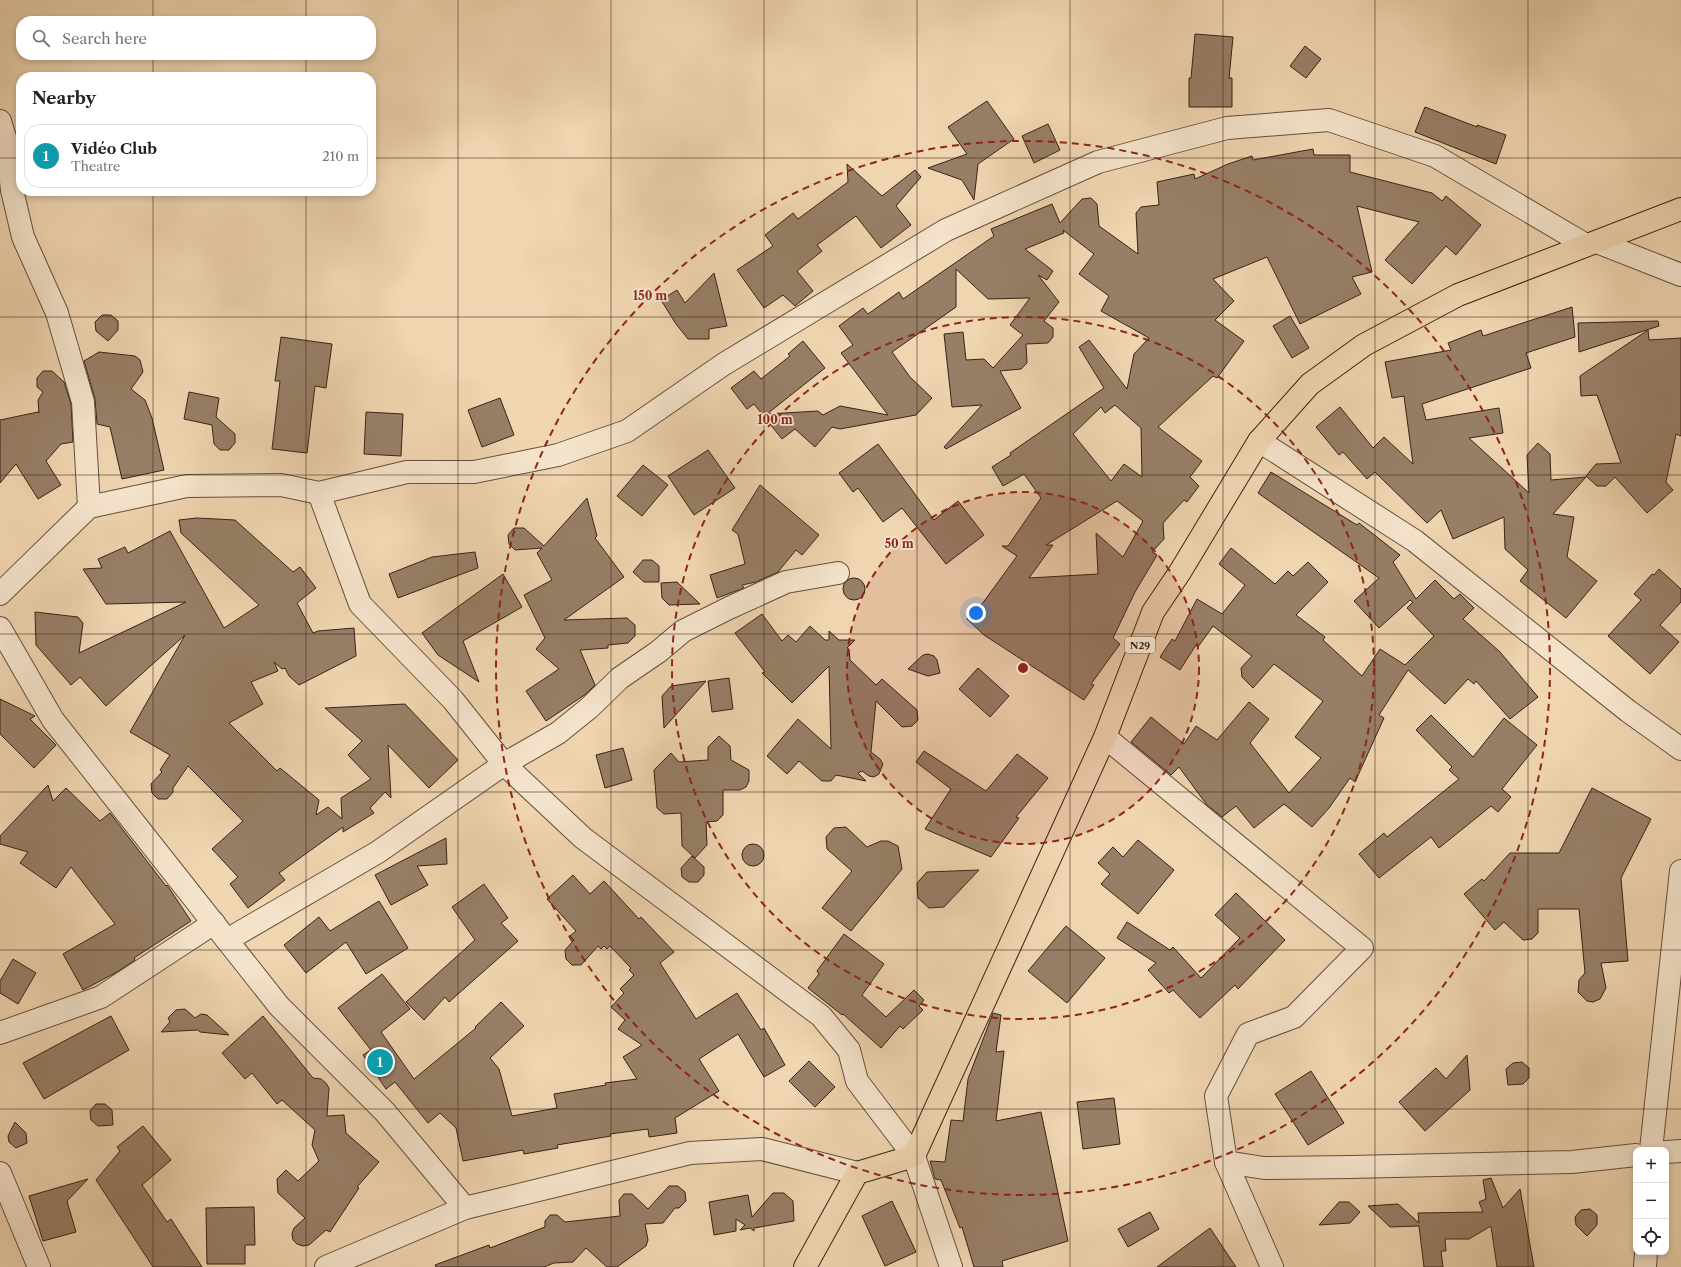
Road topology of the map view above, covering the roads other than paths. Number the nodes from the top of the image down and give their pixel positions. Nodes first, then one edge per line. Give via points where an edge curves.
1 (0, 121) edge
2 (1681, 209) edge
3 (1591, 243) junction
4 (1681, 274) edge
5 (1259, 441) junction
6 (319, 493) junction
7 (89, 507) junction
8 (838, 573) dead end
9 (0, 594) edge
10 (0, 628) edge
11 (1104, 737) junction
12 (1681, 749) edge
13 (504, 764) junction
14 (1681, 871) edge
15 (214, 923) junction
16 (227, 940) junction
17 (0, 1033) edge
18 (1651, 1147) edge
19 (1681, 1150) edge
20 (1669, 1152) edge
21 (1633, 1155) edge
22 (914, 1156) junction
23 (1226, 1162) junction
24 (0, 1173) edge
25 (857, 1173) junction
26 (465, 1208) junction
27 (1646, 1255) edge
28 (38, 1267) edge
29 (326, 1267) edge
30 (805, 1267) edge
31 (951, 1267) edge
32 (1272, 1267) edge
33 (1645, 1267) edge

1 - 7 street via 7,144 12,190 22,237 57,313 82,402
2 - 3 main road, N29
3 - 4 street
3 - 5 main road, N29 via 1458,295 1364,345 1310,384
3 - 6 street via 1435,156 1329,120 1227,128 1098,162 946,230 724,364 627,431 558,455 474,472 407,472
5 - 11 main road, N29 via 1153,612
5 - 12 street via 1415,541 1628,711
6 - 7 street via 281,485 187,486
6 - 13 street via 360,604 453,700
7 - 9 street
8 - 13 street via 786,582 683,631 620,678 558,733
10 - 15 street via 53,720
11 - 22 main road, N29
11 - 23 street via 1362,948 1294,1017 1248,1034 1216,1096
13 - 16 street via 378,852
13 - 22 street via 583,838 821,1016 849,1050 857,1081
14 - 18 street
15 - 16 street
15 - 17 street via 101,997
16 - 26 street via 279,1006 385,1112
19 - 20 street
21 - 23 street via 1572,1162 1351,1167 1264,1168
22 - 25 main road
22 - 31 street
23 - 32 street
24 - 28 street
25 - 26 street via 762,1149 690,1153
25 - 30 main road
26 - 29 street
27 - 33 street

